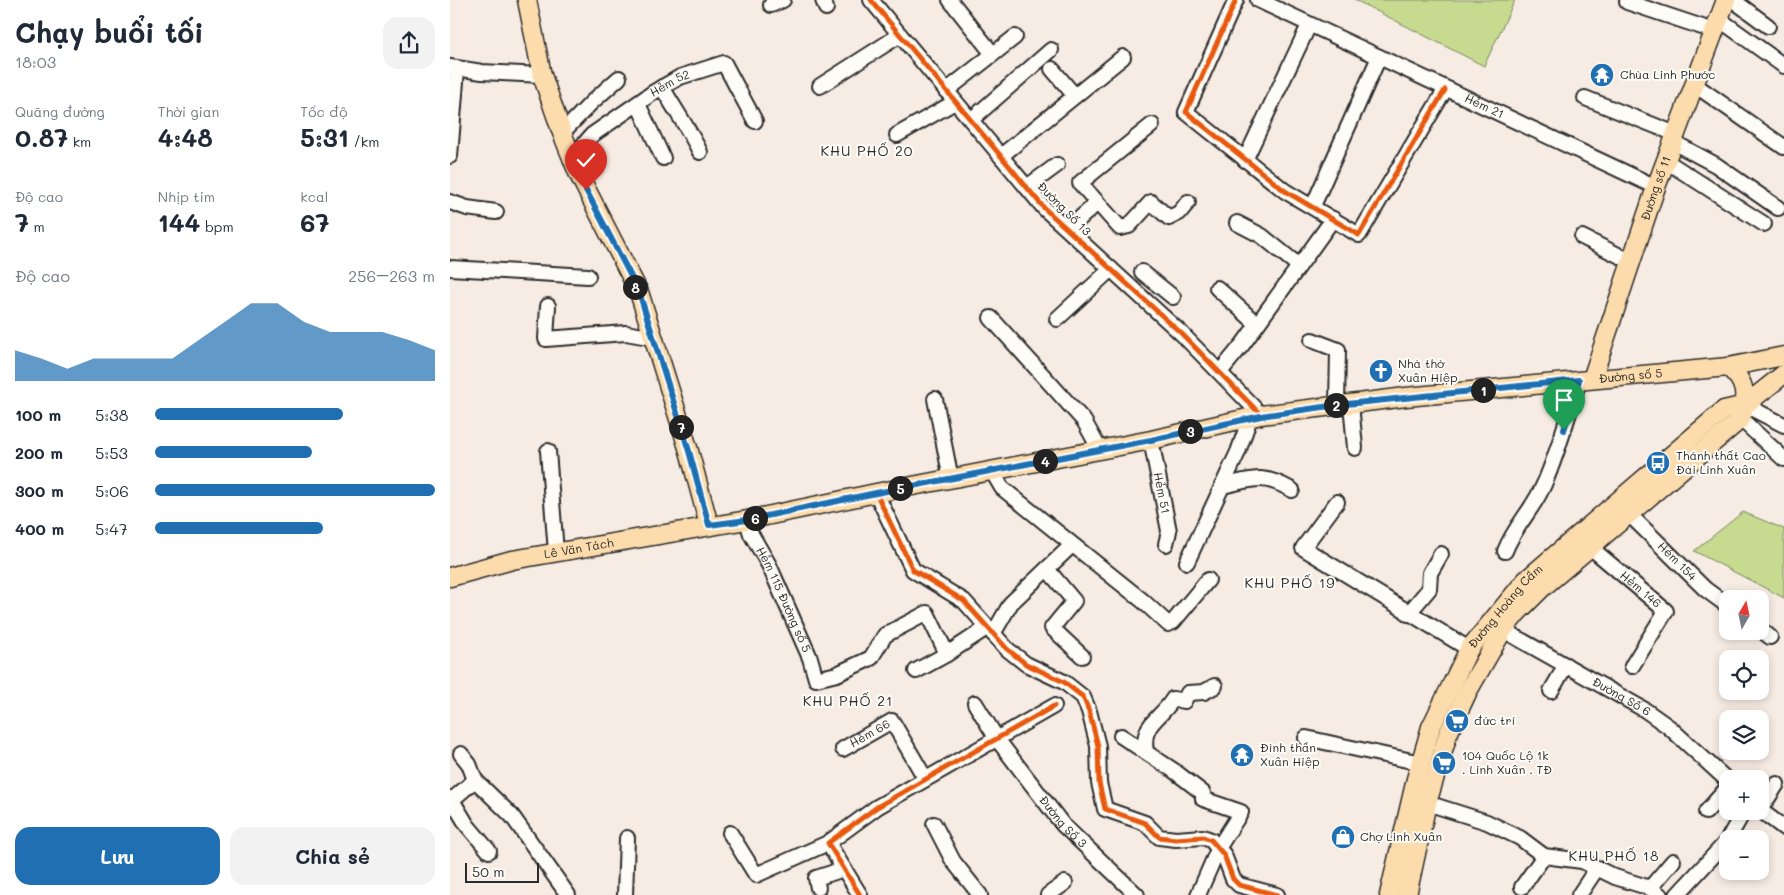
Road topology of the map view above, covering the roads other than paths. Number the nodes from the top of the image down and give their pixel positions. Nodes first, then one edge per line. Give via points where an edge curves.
1 (527, 0) edge
2 (871, 0) edge
3 (950, 0) edge
4 (1236, 0) edge
5 (1258, 0) edge
6 (1726, 0) edge
7 (1733, 0) edge
8 (1627, 2) dead end
9 (1310, 25) junction
10 (1716, 25) junction
11 (1768, 26) dead end
12 (900, 36) junction
13 (1015, 37) dead end
14 (1051, 50) dead end
15 (992, 53) junction
16 (1379, 57) junction
17 (1123, 58) dead end
18 (1784, 66) edge
19 (453, 68) edge
20 (1052, 69) dead end
21 (542, 75) junction
22 (619, 78) dead end
23 (1695, 85) junction
24 (820, 86) dead end
25 (662, 87) junction
26 (1445, 90) junction
27 (946, 91) junction
28 (1075, 96) junction
29 (1585, 98) dead end
30 (955, 102) junction
31 (638, 104) junction
32 (971, 120) junction
33 (756, 121) dead end
34 (1152, 125) dead end
35 (562, 133) junction
36 (897, 135) dead end
37 (1674, 138) junction
38 (1784, 147) edge
39 (700, 152) dead end
40 (450, 156) edge
41 (1001, 156) junction
42 (572, 158) junction
43 (663, 158) dead end
44 (1245, 160) junction
45 (1666, 160) junction
46 (1057, 165) dead end
47 (1027, 187) junction
48 (1656, 187) junction
49 (450, 202) edge
50 (1188, 202) dead end
51 (1096, 204) junction
52 (1313, 206) junction
53 (1778, 208) dead end
54 (496, 212) dead end
55 (1333, 220) junction
56 (1237, 223) dead end
57 (1764, 224) dead end
58 (1068, 229) junction
59 (1582, 237) dead end
60 (1630, 261) junction
61 (1299, 266) junction
62 (450, 268) edge
63 (1111, 269) junction
64 (588, 276) dead end
65 (1129, 285) junction
66 (1217, 288) dead end
67 (1173, 297) dead end
68 (548, 306) dead end
69 (991, 318) dead end
70 (1056, 319) dead end
71 (1257, 324) junction
72 (654, 338) junction
73 (1312, 340) dead end
74 (1784, 356) edge
75 (1728, 367) junction
76 (1220, 372) junction
77 (1784, 374) edge
78 (1585, 380) junction
79 (935, 399) dead end
80 (1344, 404) junction
81 (1743, 412) junction
82 (1256, 417) junction
83 (1784, 424) edge
84 (1151, 440) junction
85 (1355, 448) dead end
86 (1100, 450) junction
87 (548, 451) dead end
88 (1784, 459) edge
89 (992, 471) junction
90 (951, 479) junction
91 (1222, 486) junction
92 (1292, 490) dead end
93 (876, 493) junction
94 (1337, 502) dead end
95 (1630, 515) junction
96 (747, 520) junction
97 (709, 525) junction
98 (1166, 544) dead end
99 (1072, 545) junction
100 (1590, 547) junction
101 (1505, 551) dead end
102 (556, 552) junction
103 (1441, 554) dead end
104 (1187, 562) dead end
105 (1047, 569) junction
106 (450, 578) edge
107 (1208, 580) dead end
108 (1719, 600) edge
109 (1408, 614) junction
110 (1503, 630) junction
111 (991, 631) junction
112 (1469, 649) junction
113 (947, 654) junction
114 (1082, 656) dead end
115 (1566, 665) junction
116 (1632, 666) dead end
117 (916, 671) dead end
118 (1215, 686) dead end
119 (1552, 691) dead end
120 (975, 703) dead end
121 (1054, 706) dead end
122 (1121, 736) dead end
123 (1306, 738) dead end
124 (997, 739) junction
125 (843, 749) dead end
126 (1146, 752) junction
127 (461, 754) dead end
128 (1421, 762) junction
129 (1719, 773) edge
130 (925, 778) junction
131 (475, 780) junction
132 (1777, 784) dead end
133 (1769, 796) edge
134 (1719, 797) edge
135 (451, 799) edge
136 (1427, 804) junction
137 (1706, 812) dead end
138 (1769, 817) edge
139 (934, 824) dead end
140 (1784, 828) edge
141 (730, 834) dead end
142 (627, 838) dead end
143 (828, 843) junction
144 (1219, 847) junction
145 (1719, 849) edge
146 (489, 851) dead end
147 (1544, 856) junction
148 (1674, 861) dead end
149 (844, 868) junction
150 (1598, 868) junction
151 (1066, 883) dead end
152 (1522, 887) dead end
153 (818, 888) dead end
154 (1655, 892) edge
155 (568, 895) edge
156 (625, 895) edge
157 (860, 895) edge
158 (980, 895) edge
159 (1048, 895) edge
160 (1137, 895) edge
161 (1198, 895) edge
162 (1277, 895) edge
163 (1389, 895) edge
164 (1407, 895) edge
165 (1580, 895) edge
166 (1677, 895) edge

1 - 21 main road
2 - 12 street, Đường Số 13
3 - 15 street
4 - 44 street via 1186,112
5 - 9 street, Hẻm 21
6 - 10 main road, Đường số 11
7 - 11 street
8 - 10 street
9 - 16 street, Hẻm 21
9 - 44 street
10 - 18 street
10 - 23 main road, Đường số 11
12 - 24 street
12 - 27 street, Đường Số 13
13 - 15 street
14 - 32 street
15 - 27 street
16 - 26 street, Hẻm 21
16 - 52 street
17 - 28 street
19 - 21 street
19 - 40 street
20 - 28 street
21 - 35 main road
22 - 35 street
23 - 37 main road, Đường số 11
23 - 38 street
25 - 31 street, Hẻm 52
25 - 33 street, Hẻm 52 via 680,77 724,63
25 - 39 street via 687,124
26 - 48 street, Hẻm 21
26 - 55 street via 1359,236
27 - 30 street, Đường Số 13
28 - 41 street
29 - 37 street
30 - 32 street, Đường Số 13
30 - 36 street
31 - 42 street, Hẻm 52 via 592,135
31 - 43 street
32 - 41 street, Đường Số 13
34 - 51 street via 1080,184
35 - 42 main road
37 - 45 main road, Đường số 11
37 - 53 street
41 - 47 street, Đường Số 13
42 - 72 main road via 639,292
44 - 52 street via 1284,191
45 - 48 main road, Đường số 11
45 - 57 street
46 - 47 street
47 - 58 street, Đường Số 13 via 1044,208
48 - 60 main road, Đường số 11
49 - 54 street
50 - 51 street via 1179,214 1169,218 1151,202 1129,226 1120,228
51 - 58 street
52 - 55 street
55 - 61 street
56 - 61 street via 1262,236
58 - 63 street, Đường Số 13
59 - 60 street
60 - 78 main road, Đường số 11
61 - 71 street
62 - 64 street
63 - 65 street, Đường Số 13
63 - 70 street
65 - 67 street via 1147,267
65 - 76 street, Đường Số 13
66 - 71 street
68 - 72 street via 546,339 626,333
69 - 86 street via 1084,421
71 - 76 street
72 - 97 main road
73 - 80 street via 1338,350
74 - 75 main road, Đường số 5
75 - 78 main road, Đường số 5
75 - 81 main road via 1743,383
76 - 82 street, Đường Số 13
77 - 81 main road, Đường Hoàng Cầm
78 - 80 main road, Đường số 5
78 - 101 street via 1545,482 1531,511 1512,532
79 - 90 street
80 - 82 main road, Đường số 5
80 - 85 street
81 - 83 street
81 - 88 street
81 - 95 main road, Đường Hoàng Cầm
81 - 112 main road, Đường Hoàng Cầm via 1724,410 1557,551 1526,580
82 - 84 main road, Đường số 5
82 - 91 street
84 - 86 main road, Đường số 5
84 - 98 street, Hẻm 51 via 1169,531
86 - 89 main road, Đường số 5
87 - 102 street
89 - 90 main road, Đường số 5
89 - 99 street via 1002,488
90 - 93 main road, Đường số 5
91 - 92 street via 1261,478 1274,480
91 - 104 street
93 - 96 main road, Đường số 5
93 - 111 street via 913,570 964,601
94 - 109 street via 1303,548
95 - 100 main road, Đường Hoàng Cầm
95 - 108 street, Hẻm 154 via 1705,590
96 - 97 main road, Đường số 5
96 - 113 street, Hẻm 115 Đường số 5 via 810,658 816,679 837,674 871,658 885,634 927,613
97 - 102 main road, Lê Văn Tách
99 - 105 street
99 - 107 street via 1168,624
100 - 110 main road, Đường Hoàng Cầm via 1536,594
100 - 116 street, Hẻm 146 via 1666,611
102 - 106 main road, Lê Văn Tách via 512,560
103 - 109 street via 1430,573 1429,589
105 - 111 street via 1011,603
105 - 114 street via 1074,601 1052,628
109 - 112 street
110 - 115 street, Đường Số 6
110 - 136 main road, Đường Hoàng Cầm via 1448,734
111 - 113 street
111 - 144 street via 1026,664 1064,682 1083,697 1098,746 1099,783 1104,809 1145,823 1159,837 1203,838
112 - 128 main road, Đường Hoàng Cầm via 1431,727
113 - 117 street
115 - 119 street
115 - 129 street, Đường Số 6 via 1645,710 1669,727
118 - 126 street via 1204,692 1188,693 1184,701 1173,699 1146,730
120 - 124 street, Đường Số 3
121 - 124 street
122 - 126 street
123 - 128 street
124 - 130 street
124 - 160 street, Đường Số 3 via 1063,824
125 - 130 street, Hẻm 66 via 892,721
126 - 144 street via 1203,794 1203,798 1241,812
127 - 131 street
128 - 163 main road, Đường Hoàng Cầm
130 - 143 street via 877,807
131 - 135 street
131 - 155 street via 512,816
132 - 133 street
134 - 137 street
135 - 146 street
136 - 147 street via 1487,822 1520,838
136 - 164 main road, Đường Hoàng Cầm
138 - 140 street
139 - 158 street via 954,861
141 - 143 street via 756,876
142 - 156 street
143 - 149 street
144 - 161 street
144 - 162 street via 1233,879 1239,885
145 - 166 street
147 - 150 street via 1582,861
147 - 152 street
148 - 154 street
149 - 153 street via 816,878
149 - 157 street
150 - 154 street
150 - 165 street
151 - 159 street

